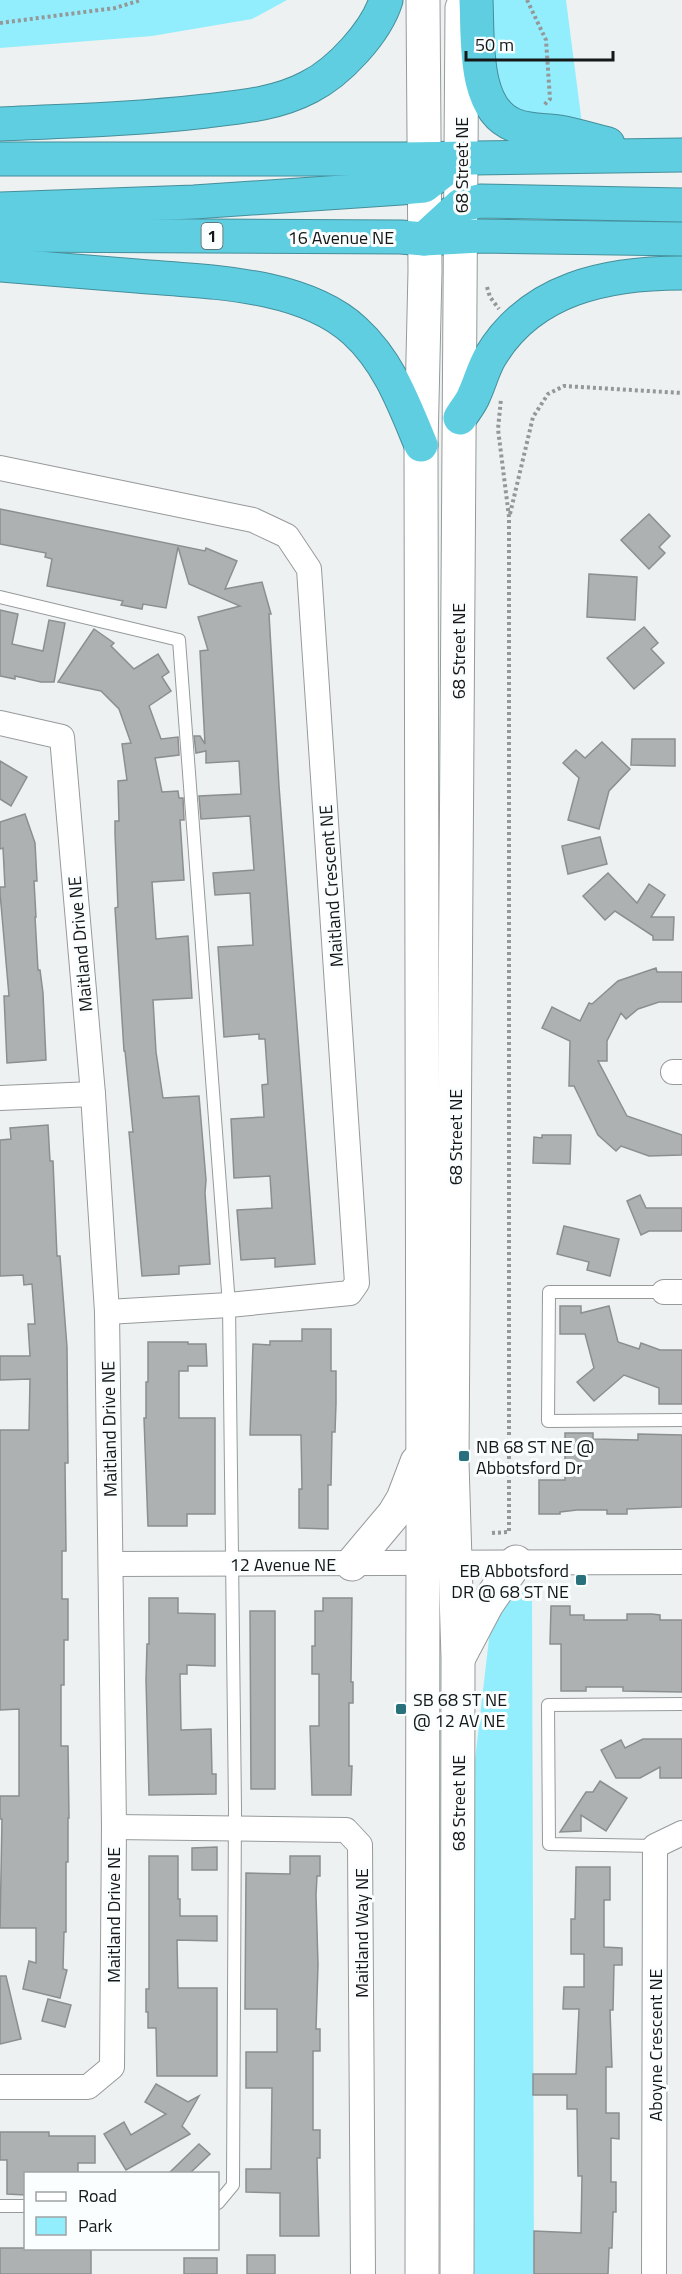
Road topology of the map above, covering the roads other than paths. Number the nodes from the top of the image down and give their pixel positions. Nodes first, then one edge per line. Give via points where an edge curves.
1 (386, 0) edge
2 (423, 0) edge
3 (462, 0) edge
4 (476, 0) edge
5 (0, 124) edge
6 (666, 155) edge
7 (460, 158) junction
8 (0, 159) edge
9 (424, 172) junction
10 (461, 205) junction
11 (682, 205) edge
12 (0, 209) edge
13 (0, 235) edge
14 (462, 237) junction
15 (424, 239) junction
16 (682, 239) edge
17 (0, 265) edge
18 (682, 273) edge
19 (460, 418) junction
20 (421, 445) junction
21 (0, 468) edge
22 (0, 597) edge
23 (0, 723) edge
24 (93, 1094) junction
25 (0, 1098) edge
26 (673, 1292) edge
27 (230, 1305) junction
28 (107, 1312) junction
29 (682, 1420) edge
30 (423, 1446) junction
31 (456, 1562) junction
32 (516, 1562) junction
33 (682, 1562) edge
34 (423, 1563) junction
35 (111, 1564) junction
36 (232, 1564) junction
37 (352, 1564) junction
38 (458, 1658) junction
39 (682, 1704) edge
40 (114, 1827) junction
41 (233, 1828) junction
42 (682, 1833) edge
43 (655, 1846) junction
44 (0, 2087) edge
45 (219, 2202) edge
46 (0, 2206) edge
47 (24, 2206) edge
48 (363, 2274) edge
49 (422, 2274) edge
50 (457, 2274) edge
51 (654, 2274) edge

1 - 5 highway via 370,31 330,74 279,99 163,116
2 - 9 main road, 68 Street NE
3 - 7 main road, 68 Street NE
4 - 6 highway via 479,77 502,118 528,129 561,132
6 - 7 highway
7 - 9 highway
7 - 10 main road, 68 Street NE
8 - 9 highway
9 - 12 highway via 194,202
9 - 15 main road, 68 Street NE
10 - 11 highway via 480,201
10 - 14 main road, 68 Street NE
10 - 15 highway
13 - 15 highway, 16 Avenue NE / 1
14 - 15 highway, 16 Avenue NE / 1
14 - 16 highway, 16 Avenue NE / 1
14 - 19 main road, 68 Street NE
15 - 20 main road, 68 Street NE
17 - 20 highway via 198,281 266,290 310,304 356,331 378,356 398,387
18 - 19 highway via 600,281 538,305 499,344
19 - 31 main road, 68 Street NE via 452,1450
20 - 30 main road, 68 Street NE
21 - 27 street, Maitland Crescent NE via 254,520 287,536 309,568 357,1283 350,1293
22 - 27 lane via 179,640
23 - 24 street, Maitland Drive NE via 62,737
24 - 25 street
24 - 28 street, Maitland Drive NE
26 - 29 lane via 549,1292 548,1421
27 - 28 street, Maitland Crescent NE
27 - 36 lane
28 - 35 street, Maitland Drive NE
30 - 34 main road, 68 Street NE
30 - 37 main road via 399,1507
31 - 32 street, 12 Avenue NE
31 - 34 street, 12 Avenue NE
31 - 38 main road, 68 Street NE
32 - 33 street, 12 Avenue NE
32 - 38 main road via 487,1604
34 - 37 street, 12 Avenue NE
34 - 49 main road, 68 Street NE
35 - 36 street, 12 Avenue NE
35 - 40 street, Maitland Drive NE
36 - 37 street, 12 Avenue NE
36 - 41 lane
38 - 50 main road, 68 Street NE
39 - 43 lane via 548,1705 549,1844
40 - 41 street, Maitland Way NE
40 - 44 street, Maitland Drive NE via 112,2067 88,2087
41 - 45 lane via 233,2186
41 - 48 street, Maitland Way NE via 346,1830 360,1845
42 - 43 street
43 - 51 street, Aboyne Crescent NE
46 - 47 lane

